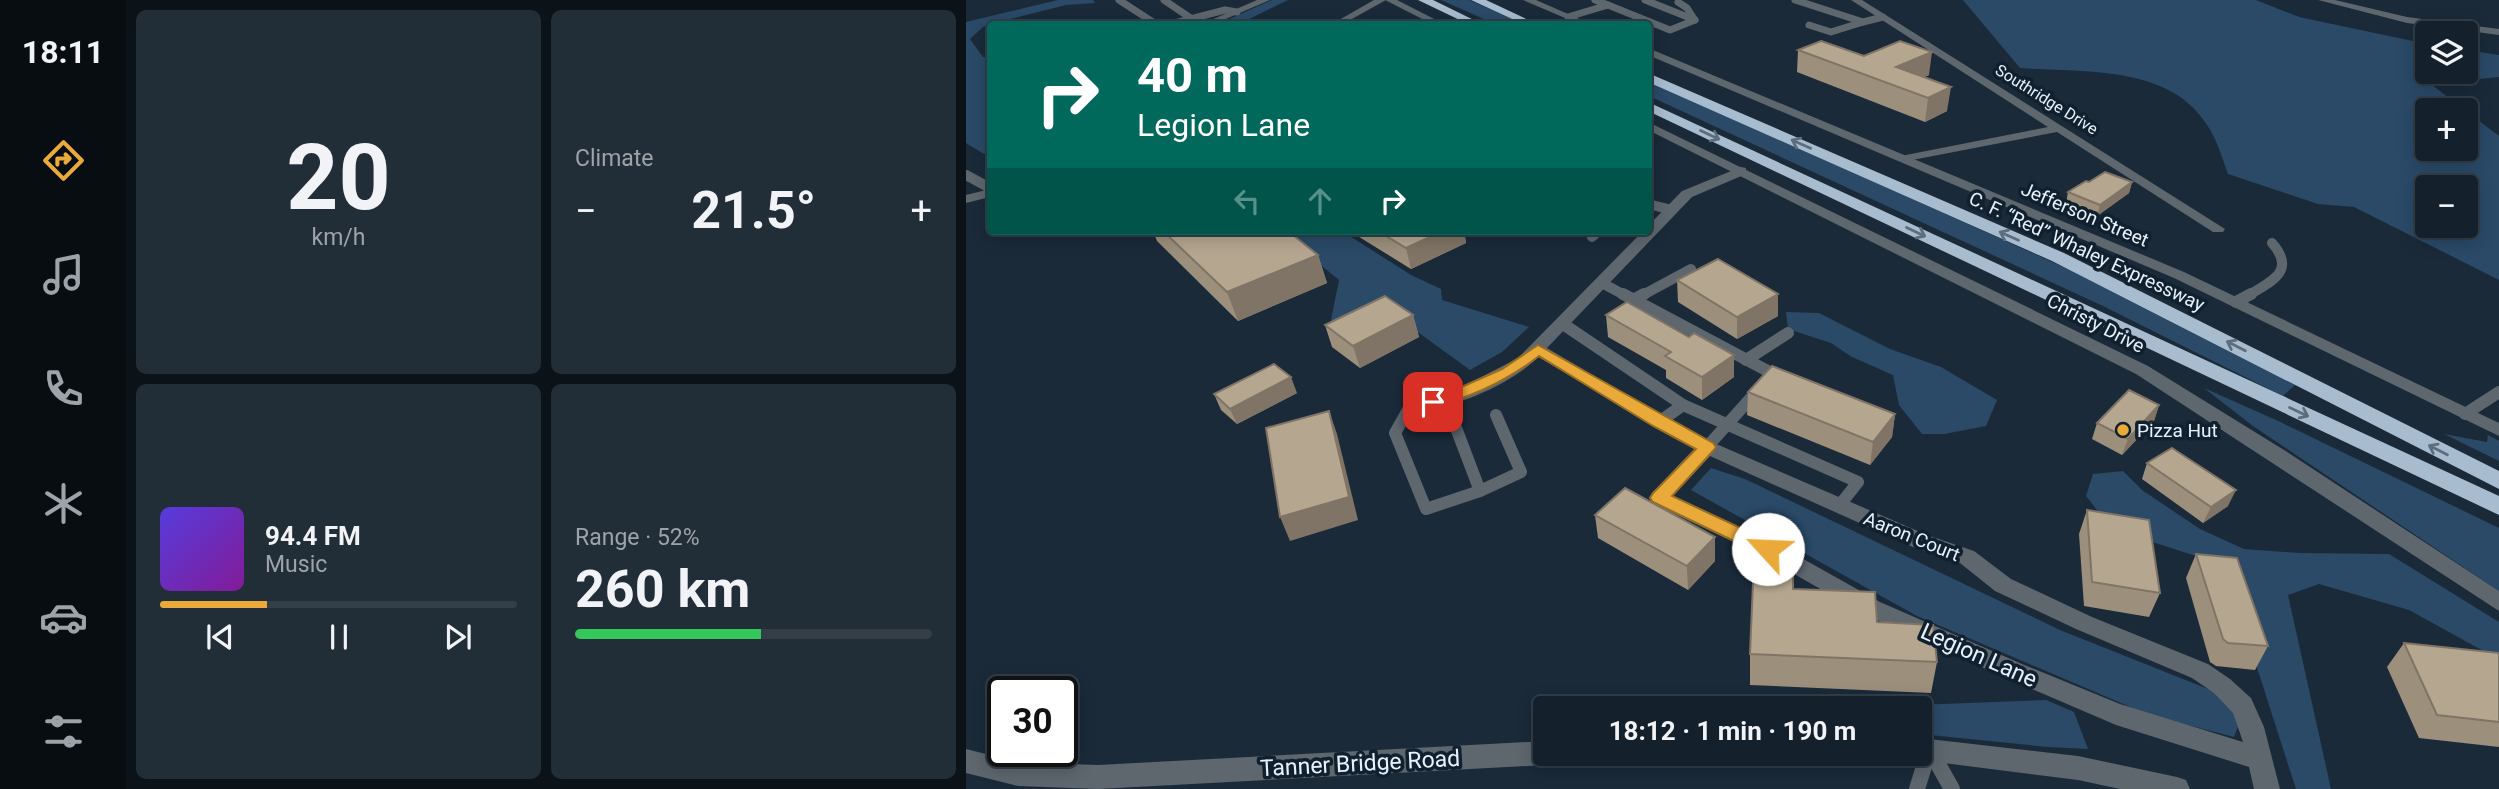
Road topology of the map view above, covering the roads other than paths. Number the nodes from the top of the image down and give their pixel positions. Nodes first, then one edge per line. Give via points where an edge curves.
1 (1118, 0) edge
2 (1164, 0) edge
3 (1265, 0) edge
4 (1381, 0) edge
5 (1390, 0) edge
6 (1424, 0) edge
7 (1476, 0) edge
8 (1528, 0) edge
9 (1595, 0) edge
10 (1624, 0) edge
11 (1645, 0) edge
12 (1795, 0) edge
13 (1856, 0) edge
14 (2323, 0) edge
15 (1678, 2) dead end
16 (1217, 5) dead end
17 (1608, 5) junction
18 (1225, 10) junction
19 (1237, 12) junction
20 (1883, 16) junction
21 (1568, 17) junction
22 (1192, 19) junction
23 (1695, 20) junction
24 (1151, 21) edge
25 (1184, 21) edge
26 (1214, 21) edge
27 (1342, 21) edge
28 (1433, 21) edge
29 (1470, 21) edge
30 (1524, 21) edge
31 (1578, 21) edge
32 (1648, 21) edge
33 (1863, 22) junction
34 (1652, 23) edge
35 (1809, 25) dead end
36 (2499, 32) edge
37 (1652, 53) edge
38 (1652, 79) edge
39 (1652, 108) edge
40 (1652, 127) edge
41 (2060, 128) junction
42 (1906, 159) junction
43 (1741, 171) junction
44 (966, 175) edge
45 (987, 188) edge
46 (987, 191) edge
47 (966, 199) edge
48 (1652, 205) edge
49 (1672, 210) junction
50 (2218, 229) dead end
51 (1652, 231) edge
52 (1648, 235) edge
53 (2273, 243) dead end
54 (1691, 269) edge
55 (1602, 284) junction
56 (1633, 300) junction
57 (2236, 302) junction
58 (1563, 324) junction
59 (1788, 333) dead end
60 (1538, 349) junction
61 (1746, 360) junction
62 (1772, 374) junction
63 (1799, 384) edge
64 (2499, 392) edge
65 (1445, 399) junction
66 (1412, 402) joint
67 (1683, 405) junction
68 (2465, 414) junction
69 (1496, 415) dead end
70 (1659, 422) junction
71 (1727, 425) junction
72 (2499, 430) edge
73 (1707, 447) junction
74 (2499, 481) edge
75 (1480, 491) junction
76 (1839, 506) junction
77 (2499, 507) edge
78 (2499, 603) edge
79 (1932, 750) edge
80 (1533, 754) edge
81 (1932, 759) edge
82 (2260, 759) junction
83 (966, 761) edge
84 (1922, 766) edge
85 (1014, 782) edge
86 (1917, 789) edge
87 (1952, 789) edge
88 (2177, 789) edge
89 (2267, 789) edge

1 - 24 lane
2 - 22 lane
3 - 19 street
4 - 27 street
5 - 28 street
6 - 29 highway
7 - 30 highway
8 - 21 street
9 - 17 lane
10 - 17 lane
11 - 23 lane
12 - 33 lane
13 - 20 street, Southridge Drive
14 - 36 street via 2407,20
15 - 23 lane
16 - 18 lane
17 - 21 lane
17 - 32 lane
18 - 19 lane
18 - 22 lane
19 - 26 street
20 - 33 lane
20 - 41 street, Southridge Drive
21 - 31 street
22 - 25 lane
23 - 34 lane via 1670,30
33 - 35 lane via 1831,32
37 - 42 street, Jefferson Street
74 -> 38 highway, C. F. “Red” Whaley Expressway via 2058,257
39 -> 77 highway
40 - 43 street, Christy Drive
41 - 42 street
41 - 50 street, Southridge Drive
42 - 57 street, Jefferson Street
43 - 49 street via 1688,194
43 - 78 street, Christy Drive via 2142,370
44 - 45 lane
46 - 47 street
48 - 49 lane
49 - 51 street
52 - 55 street
53 - 57 lane via 2284,253 2283,270
54 - 56 lane
55 - 56 lane
55 - 58 street
56 - 61 lane
57 - 68 street, Jefferson Street
58 - 60 street
58 - 67 lane
59 - 61 lane
60 - 65 street via 1507,373
60 - 70 street, Aaron Court
61 - 62 lane
62 - 63 lane
62 - 71 lane
64 - 68 lane
65 - 66 street
65 - 75 lane
66 - 75 lane via 1395,433 1426,509
67 - 70 lane
67 - 71 lane
68 - 72 street, Jefferson Street
69 - 75 lane via 1521,472
70 - 73 street, Aaron Court
71 - 73 lane
71 - 76 lane via 1858,482
73 - 76 street, Aaron Court
73 - 82 street, Legion Lane via 1659,498 1768,549 1872,608 2014,671 2116,714
76 - 82 street, Aaron Court via 1967,557 2003,585 2200,671 2242,706
79 - 88 street via 2078,768
80 - 85 street, Tanner Bridge Road
81 - 87 lane
82 - 89 street, Aaron Court
83 - 85 street, Tanner Bridge Road
84 - 86 lane

